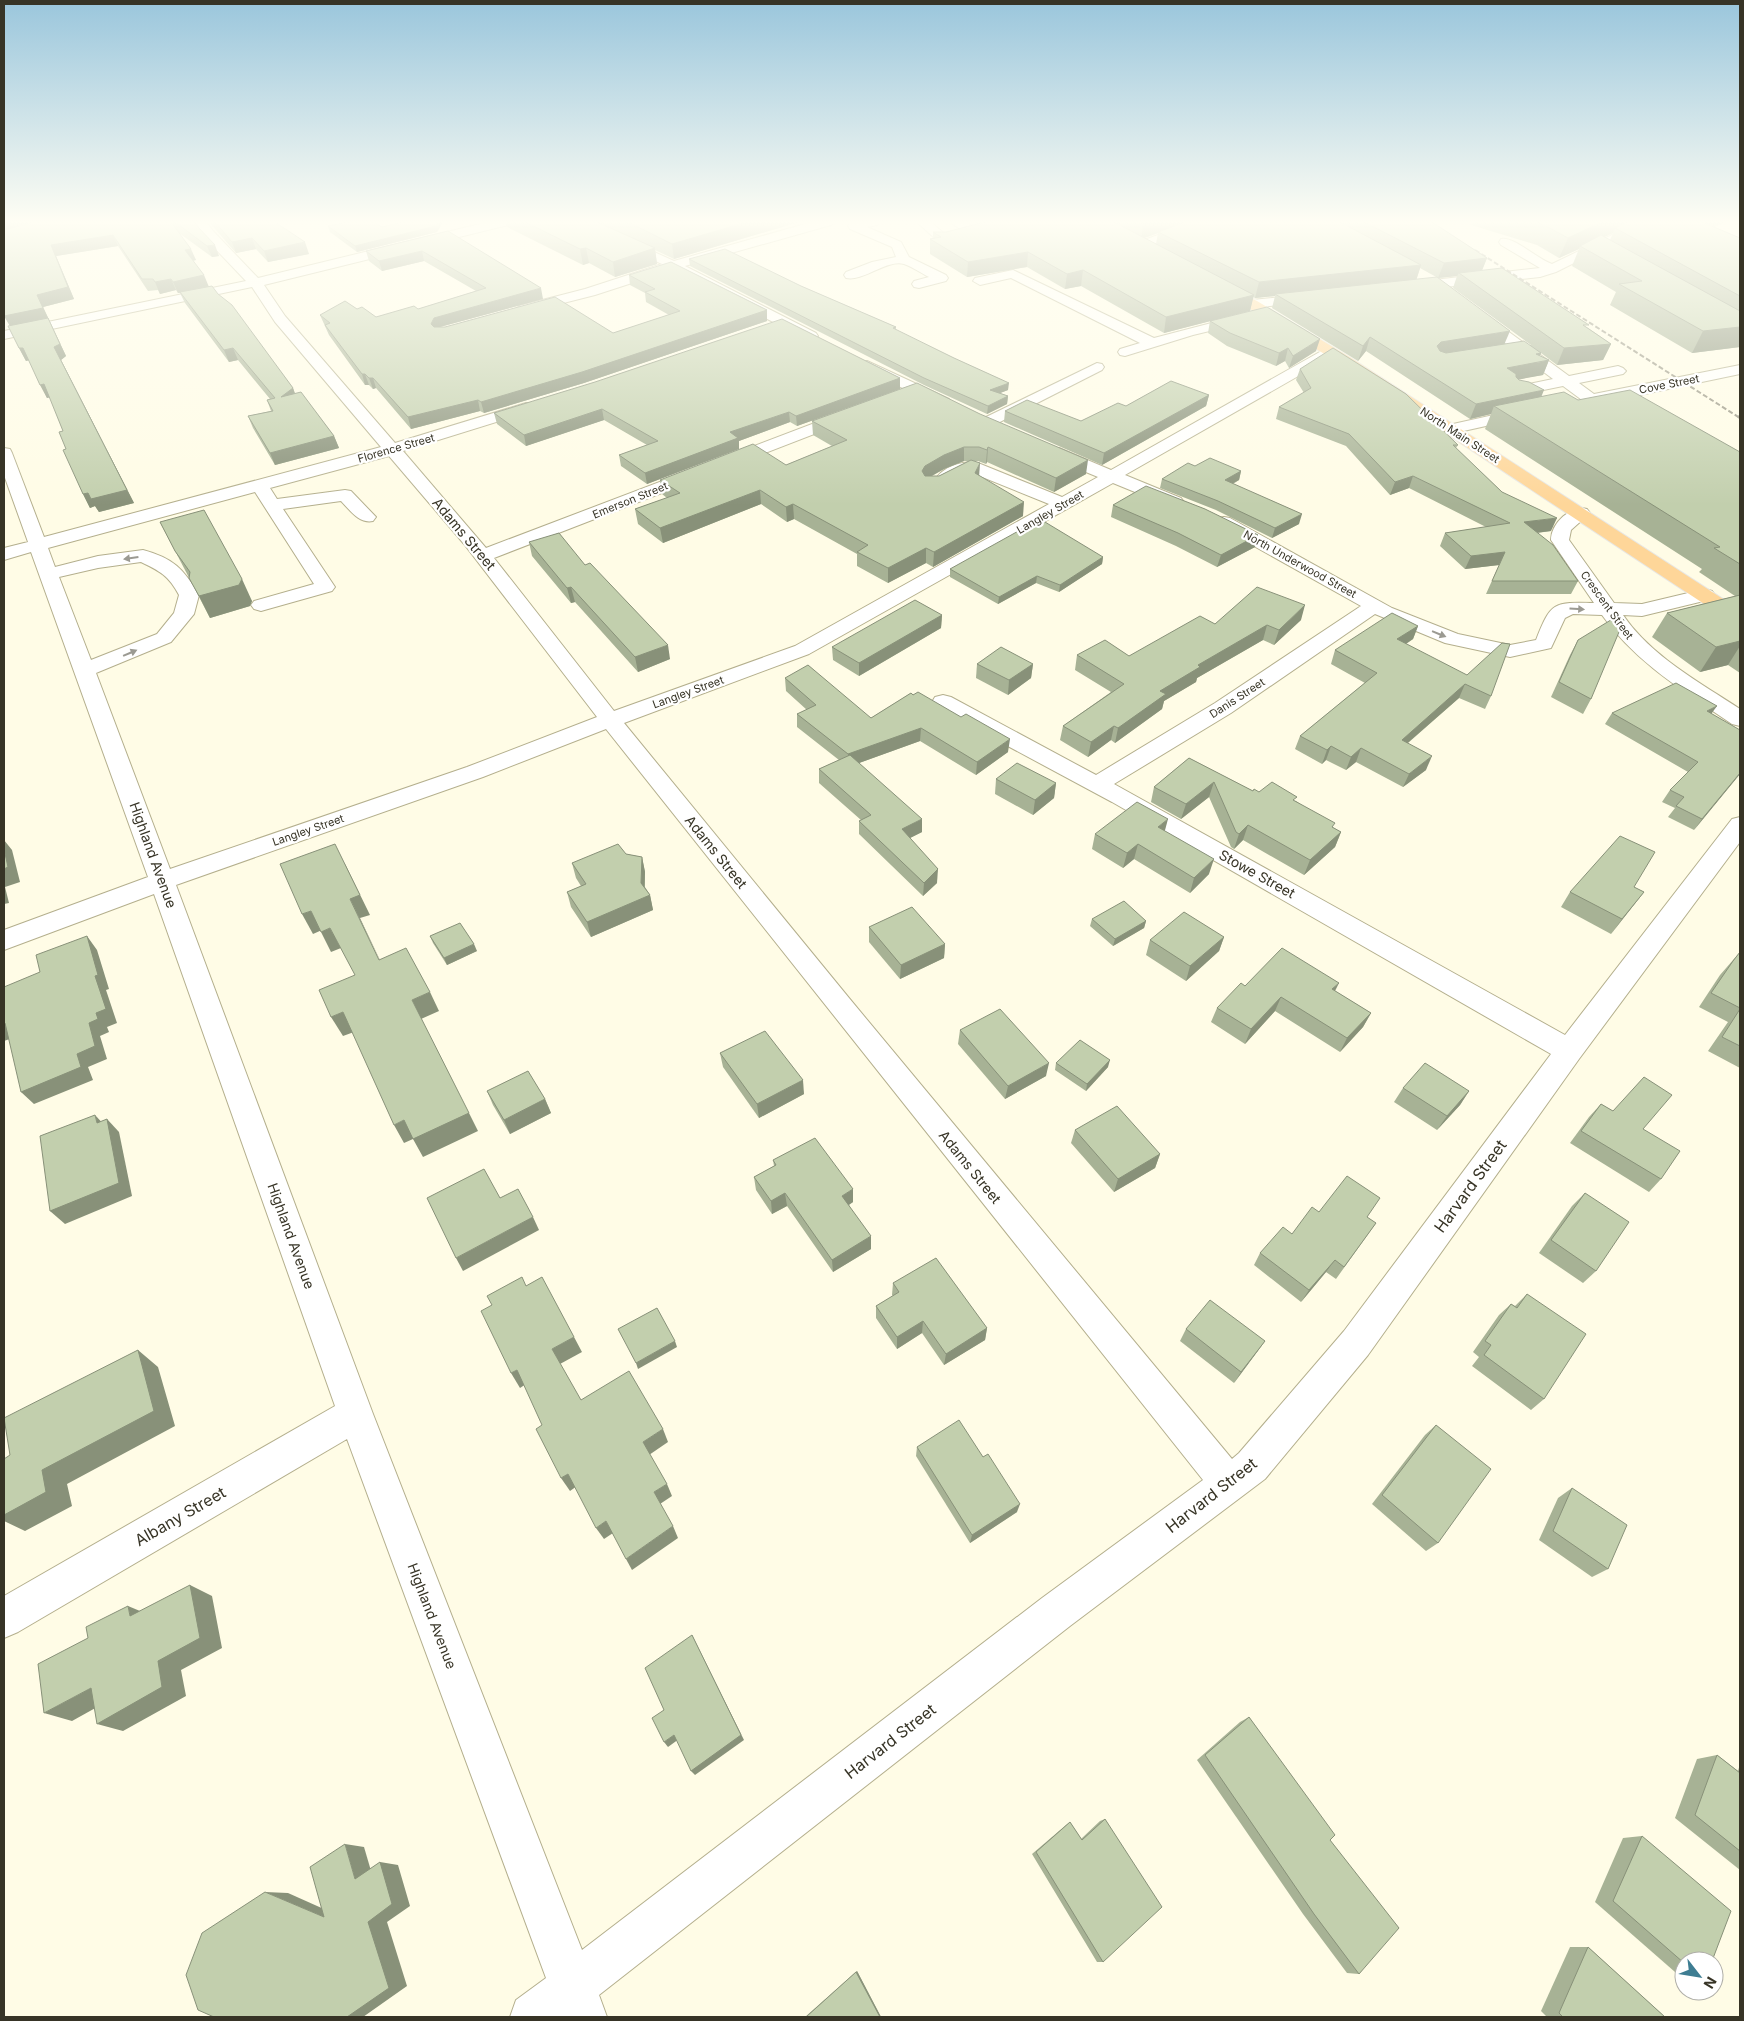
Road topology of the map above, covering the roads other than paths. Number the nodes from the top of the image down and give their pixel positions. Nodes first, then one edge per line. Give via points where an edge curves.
1 (95, 316) edge
2 (278, 316) edge
3 (772, 316) edge
4 (1097, 316) edge
5 (1252, 316) edge
6 (1272, 316) edge
7 (1477, 316) edge
8 (783, 322) junction
9 (767, 328) edge
10 (4, 335) edge
11 (825, 344) edge
12 (1152, 344) junction
13 (1521, 348) junction
14 (1330, 351) junction
15 (1503, 351) edge
16 (1125, 352) dead end
17 (850, 356) edge
18 (1097, 367) dead end
19 (1740, 370) edge
20 (1618, 371) dead end
21 (1566, 380) junction
22 (918, 390) junction
23 (1519, 390) edge
24 (900, 396) edge
25 (1592, 400) junction
26 (548, 401) edge
27 (1573, 404) edge
28 (952, 407) edge
29 (1544, 409) edge
30 (858, 412) edge
31 (969, 415) edge
32 (986, 423) junction
33 (1450, 429) junction
34 (1007, 432) edge
35 (1042, 447) edge
36 (392, 450) junction
37 (4, 452) edge
38 (1112, 477) junction
39 (932, 485) edge
40 (260, 486) junction
41 (272, 504) junction
42 (1065, 504) junction
43 (1581, 513) junction
44 (367, 517) dead end
45 (38, 545) junction
46 (4, 554) edge
47 (482, 556) junction
48 (49, 574) junction
49 (1706, 595) junction
50 (261, 605) dead end
51 (1374, 606) junction
52 (1610, 610) junction
53 (1740, 619) edge
54 (85, 670) junction
55 (943, 702) dead end
56 (1740, 719) edge
57 (610, 720) junction
58 (1096, 785) junction
59 (1740, 826) edge
60 (162, 881) junction
61 (4, 940) edge
62 (1569, 1051) junction
63 (355, 1414) junction
64 (1229, 1484) junction
65 (4, 1618) edge
66 (579, 2002) edge
67 (533, 2017) edge

1 - 10 street
2 - 36 street, Adams Street
3 - 8 street
4 - 12 street
5 - 12 street
6 - 14 main road, North Main Street
7 - 13 street
8 - 9 street
8 - 11 street
12 - 16 street
13 - 15 street
13 - 21 street
14 - 33 main road, North Main Street
14 - 38 street, Langley Street
17 - 22 street
18 - 32 street
19 - 25 street, Cove Street
20 - 21 street
21 - 23 street
21 - 25 street
22 - 24 street
22 - 28 street
25 - 27 street, Cove Street
26 - 36 street, Florence Street
29 - 33 street
30 - 47 street, Emerson Street
31 - 32 street
32 - 34 street
33 - 43 main road, North Main Street
35 - 38 street, North Underwood Street
36 - 40 street, Florence Street
36 - 47 street, Adams Street
37 - 45 street, Highland Avenue
38 - 42 street, Langley Street
38 - 51 street, North Underwood Street via 1252,536
39 - 42 street via 963,468 972,467
40 - 41 street
40 - 45 street, Florence Street
41 - 44 street via 345,495
41 - 50 street via 325,587
42 - 57 street, Langley Street via 802,650
43 - 49 main road, North Main Street
43 - 52 street, Crescent Street via 1568,521 1560,540
45 - 46 street, Florence Street
45 - 48 street, Highland Avenue
47 - 57 street, Adams Street
48 - 54 street, Highland Avenue
54 -> 48 street via 164,638 184,614 189,595 179,577 143,556 98,562
49 - 52 street via 1642,610
49 - 53 main road, North Main Street
51 -> 52 street, North Underwood Street via 1452,639 1510,651 1544,644 1556,615 1569,608
51 - 58 street, Danis Street via 1223,708
52 - 56 street, Crescent Street via 1639,648
54 - 60 street, Highland Avenue
55 - 58 street, Stowe Street
57 - 60 street, Langley Street via 474,772
57 - 64 street, Adams Street
58 - 62 street, Stowe Street
59 - 62 street, Harvard Street
60 - 61 street, Langley Street
60 - 63 street, Highland Avenue
62 - 64 street, Harvard Street via 1356,1343 1252,1466
63 - 65 street, Albany Street
63 - 66 street, Highland Avenue
64 - 66 street, Harvard Street via 1056,1612
66 - 67 street, Harvard Street

